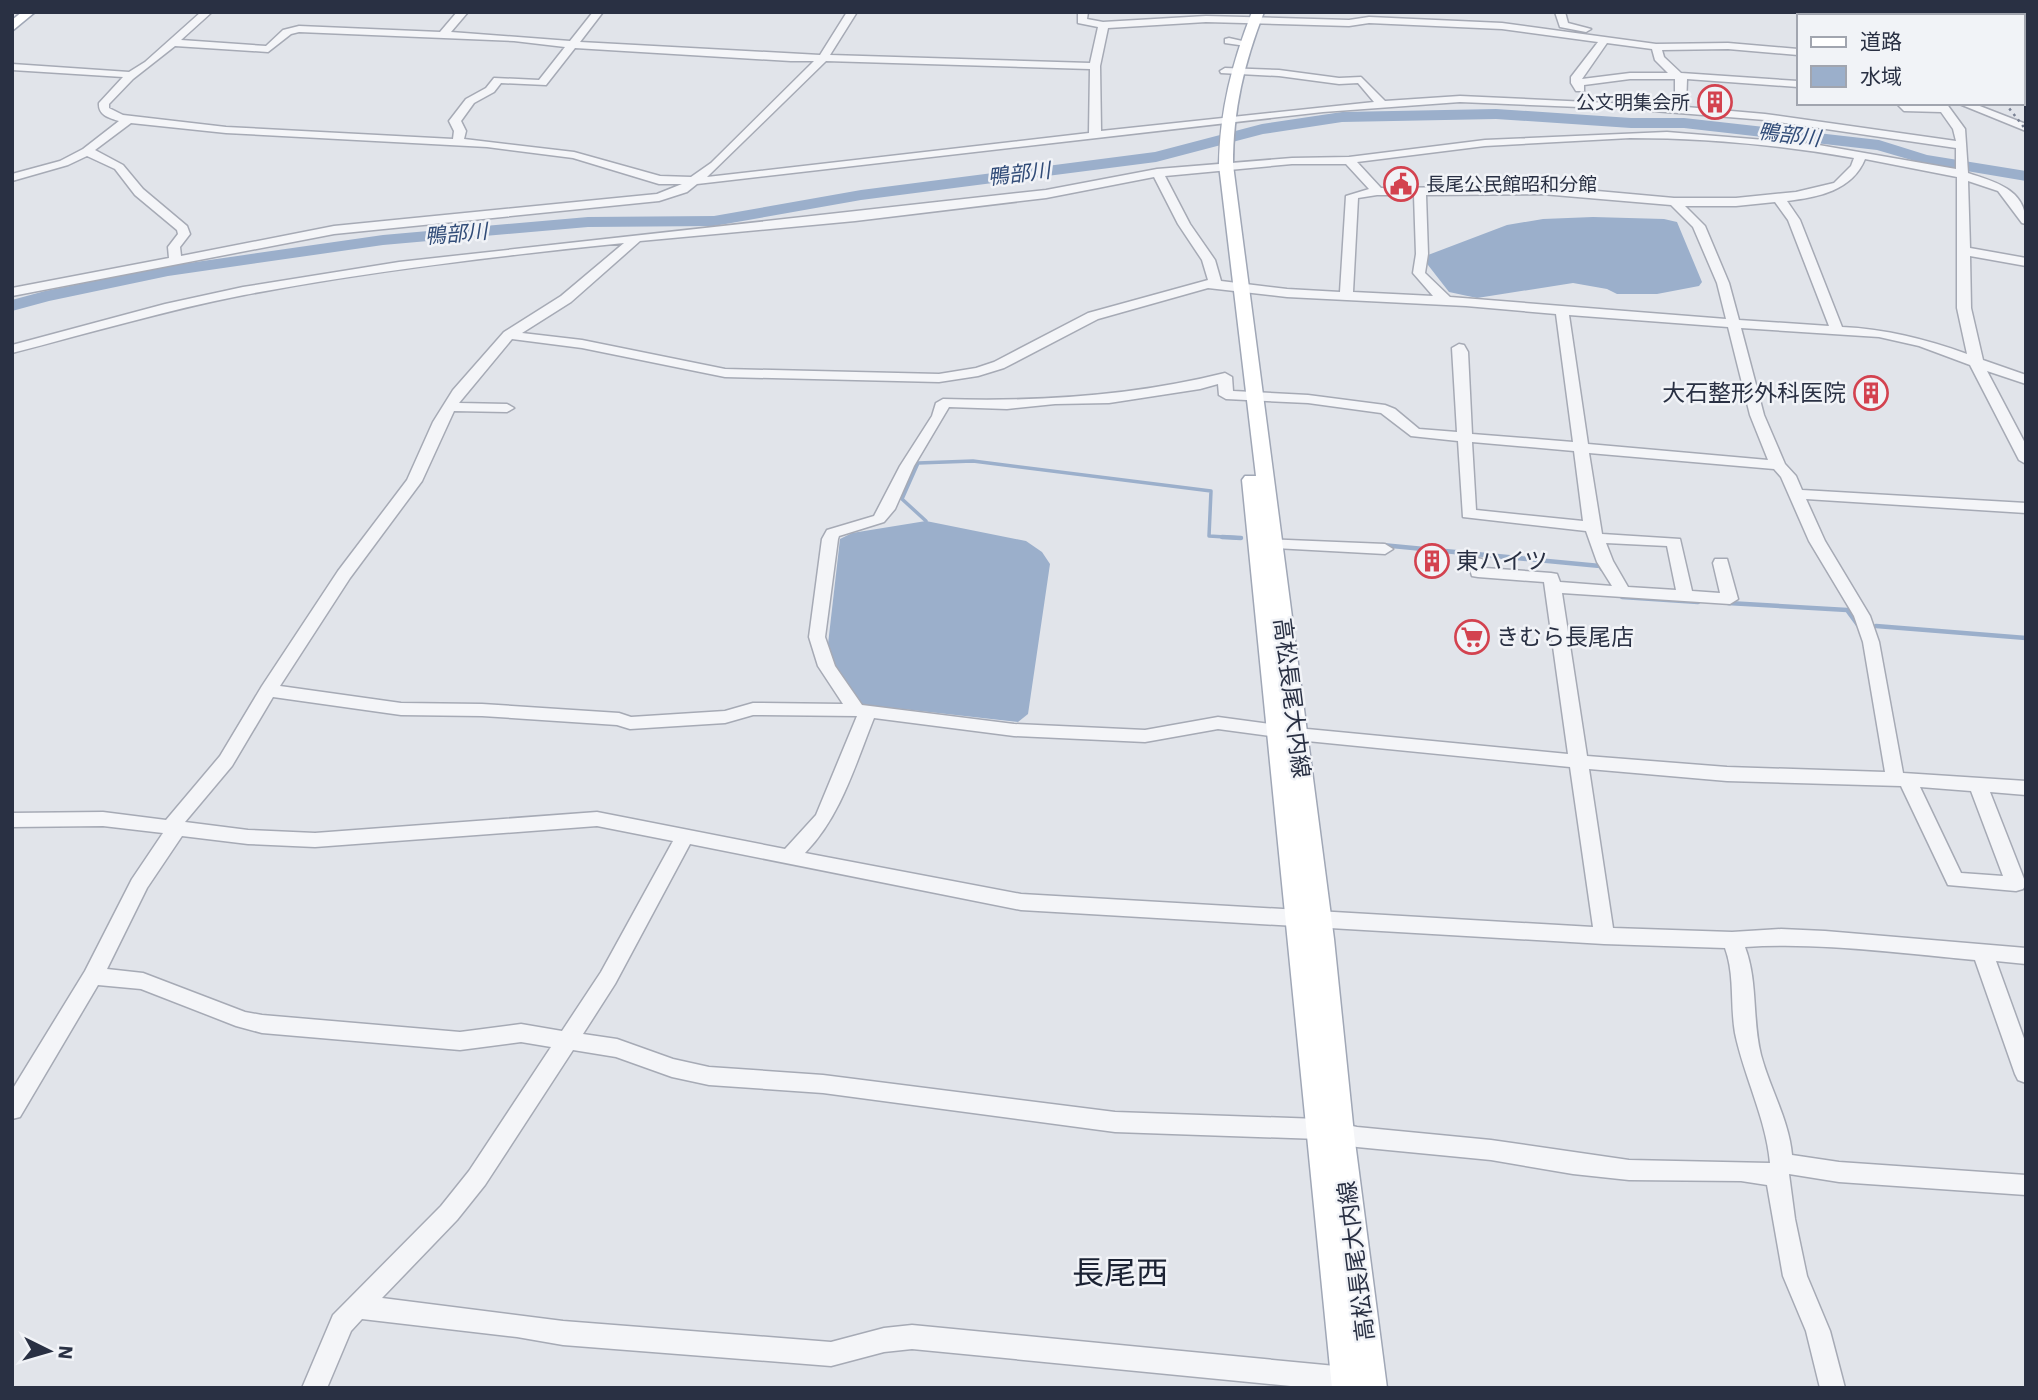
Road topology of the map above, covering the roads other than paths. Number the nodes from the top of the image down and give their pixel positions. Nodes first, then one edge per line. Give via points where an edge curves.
1 (29, 12) edge
2 (207, 12) edge
3 (463, 12) edge
4 (598, 12) edge
5 (852, 12) edge
6 (1083, 12) edge
7 (1560, 12) edge
8 (1228, 16) edge
9 (1250, 16) edge
10 (1103, 25) junction
11 (12, 27) edge
12 (443, 35) junction
13 (1604, 41) junction
14 (173, 43) junction
15 (571, 44) junction
16 (1699, 46) junction
17 (1656, 47) junction
18 (1797, 52) edge
19 (823, 58) junction
20 (1095, 66) junction
21 (1715, 66) junction
22 (12, 67) edge
23 (1230, 71) junction
24 (1679, 76) junction
25 (129, 77) junction
26 (1576, 83) junction
27 (1797, 84) edge
28 (1381, 103) junction
29 (1580, 103) junction
30 (1902, 105) edge
31 (1967, 105) edge
32 (1942, 106) edge
33 (1679, 109) junction
34 (129, 119) junction
35 (1220, 123) junction
36 (2026, 128) edge
37 (1095, 133) junction
38 (457, 144) junction
39 (1962, 149) junction
40 (87, 152) junction
41 (1861, 155) junction
42 (1349, 160) junction
43 (1221, 167) junction
44 (1157, 173) junction
45 (1962, 173) junction
46 (12, 178) edge
47 (694, 182) junction
48 (1377, 191) junction
49 (1420, 191) junction
50 (1779, 198) junction
51 (1674, 202) junction
52 (2026, 220) edge
53 (635, 238) junction
54 (1963, 251) junction
55 (175, 259) junction
56 (2026, 262) edge
57 (1229, 285) junction
58 (12, 292) edge
59 (1346, 297) junction
60 (1447, 301) junction
61 (1562, 310) junction
62 (1736, 325) junction
63 (1837, 330) junction
64 (509, 335) junction
65 (1459, 348) dead end
66 (12, 349) edge
67 (1977, 363) junction
68 (2026, 380) edge
69 (1249, 396) junction
70 (450, 407) junction
71 (508, 408) dead end
72 (1464, 437) junction
73 (1580, 448) junction
74 (2026, 460) edge
75 (1778, 465) junction
76 (1797, 494) junction
77 (2026, 508) edge
78 (1593, 532) junction
79 (1265, 545) junction
80 (1385, 549) dead end
81 (1476, 563) dead end
82 (1721, 563) dead end
83 (1553, 587) junction
84 (1620, 590) junction
85 (1685, 595) junction
86 (268, 690) junction
87 (862, 711) junction
88 (1287, 732) junction
89 (1578, 761) junction
90 (1901, 779) junction
91 (1978, 785) junction
92 (2026, 788) edge
93 (12, 820) edge
94 (174, 828) junction
95 (685, 836) junction
96 (790, 856) junction
97 (1309, 919) junction
98 (1604, 936) junction
99 (1732, 940) junction
100 (1982, 952) junction
101 (2026, 956) edge
102 (93, 976) junction
103 (570, 1039) junction
104 (2026, 1074) edge
105 (12, 1111) edge
106 (1330, 1132) junction
107 (1779, 1170) junction
108 (2026, 1185) edge
109 (357, 1307) junction
110 (1357, 1385) edge
111 (314, 1388) edge
112 (1833, 1388) edge

1 - 11 main road
2 - 14 street
3 - 12 street
4 - 15 street
5 - 19 street
6 - 10 street via 1082,21
7 - 13 street via 1564,25 1601,33
8 - 9 street
8 - 10 street
9 - 13 street via 1502,26
9 - 23 main road, 高松長尾大内線
10 - 20 street
12 - 14 street via 299,29 268,49
12 - 15 street
13 - 17 street
13 - 26 street
14 - 25 street
15 - 19 street
15 - 38 street via 542,83 498,80 470,101 455,121 460,131
16 - 17 street
16 - 18 street
16 - 21 street
17 - 24 street via 1660,58
19 - 20 street
19 - 47 street
20 - 37 street
21 - 24 street
21 - 27 street
22 - 25 street
23 - 28 street via 1361,80
23 - 35 main road, 高松長尾大内線
24 - 26 street
24 - 33 street
25 - 34 street via 104,103 108,114
26 - 29 street
28 - 29 street via 1460,99
28 - 35 street
29 - 33 street
30 - 32 street
31 - 36 street
32 - 39 street via 1959,129
33 - 39 street via 1801,121
34 - 38 street via 226,130
34 - 40 street
35 - 37 street
35 - 43 main road, 高松長尾大内線
37 - 47 street
38 - 47 street via 574,155 659,180
39 - 45 street
40 - 46 street
40 - 55 street via 119,167 139,192 183,229 174,247
41 - 42 street via 1744,141 1630,135 1485,144
41 - 45 street
41 - 50 street via 1843,184
42 - 43 street
42 - 48 street
43 - 44 street
43 - 57 main road, 高松長尾大内線
44 - 53 street via 1046,194
44 - 57 street via 1188,231
45 - 52 street via 2002,188
45 - 54 street
47 - 55 street via 659,197 369,225
48 - 49 street
48 - 59 street via 1352,196
49 - 51 street via 1542,190
49 - 60 street via 1419,273
50 - 51 street
50 - 63 street via 1794,220
51 - 62 street via 1699,226
53 - 64 street via 574,292
53 - 66 street via 482,253 323,277 142,313
54 - 56 street
54 - 67 street via 1964,308
55 - 58 street
57 - 59 street
57 - 64 street via 1093,316 999,365 939,378 725,373 582,344
57 - 69 main road, 高松長尾大内線
59 - 60 street
60 - 61 street
61 - 62 street
61 - 73 street
62 - 63 street
62 - 75 street via 1757,415
63 - 67 street via 1902,337
64 - 70 street
65 - 72 street
67 - 68 street
67 - 74 street
69 - 72 street via 1385,409 1406,429
69 - 79 main road, 高松長尾大内線
69 - 87 street via 1226,395 1225,377 1109,399 1007,405 943,403 879,519 833,533 830,539 818,647 822,660
70 - 71 street
70 - 86 street via 414,481 364,546
72 - 73 street
72 - 78 street via 1468,514
73 - 75 street
73 - 78 street
75 - 76 street
76 - 77 street
76 - 90 street via 1817,541 1862,616
78 - 84 street
78 - 85 street via 1674,542
79 - 80 street
79 - 88 main road, 高松長尾大内線
81 - 83 street via 1478,572 1551,578
82 - 85 street via 1730,598
83 - 84 street
83 - 89 street
84 - 85 street
86 - 87 street via 401,709 482,710 630,723 725,718 752,709
86 - 94 street via 226,761 175,821
87 - 88 street via 1051,732 1145,736 1218,723
87 - 96 street via 825,816
88 - 89 street
88 - 97 main road, 高松長尾大内線
89 - 90 street via 1727,774
89 - 98 street
90 - 91 street
90 - 91 street via 1955,880 2017,884
91 - 92 street
93 - 94 street via 82,818
94 - 95 street via 315,840 583,818
94 - 102 street via 139,884
95 - 96 street
95 - 103 street via 618,962
96 - 97 street via 1021,902
97 - 98 street
97 - 106 main road, 高松長尾大内線
98 - 99 street
99 - 100 street via 1825,939
99 - 107 street via 1741,964 1751,1057 1779,1138
100 - 101 street
100 - 104 street
102 - 103 street via 143,981 262,1024 460,1041 521,1033
102 - 105 street
103 - 106 street via 709,1076 823,1084 1115,1122
103 - 109 street via 477,1178
106 - 107 street via 1629,1170
106 - 110 main road, 高松長尾大内線
107 - 108 street
107 - 112 street via 1783,1219 1796,1276 1818,1331
109 - 110 street via 563,1333 831,1354 912,1337
109 - 111 street via 342,1323

